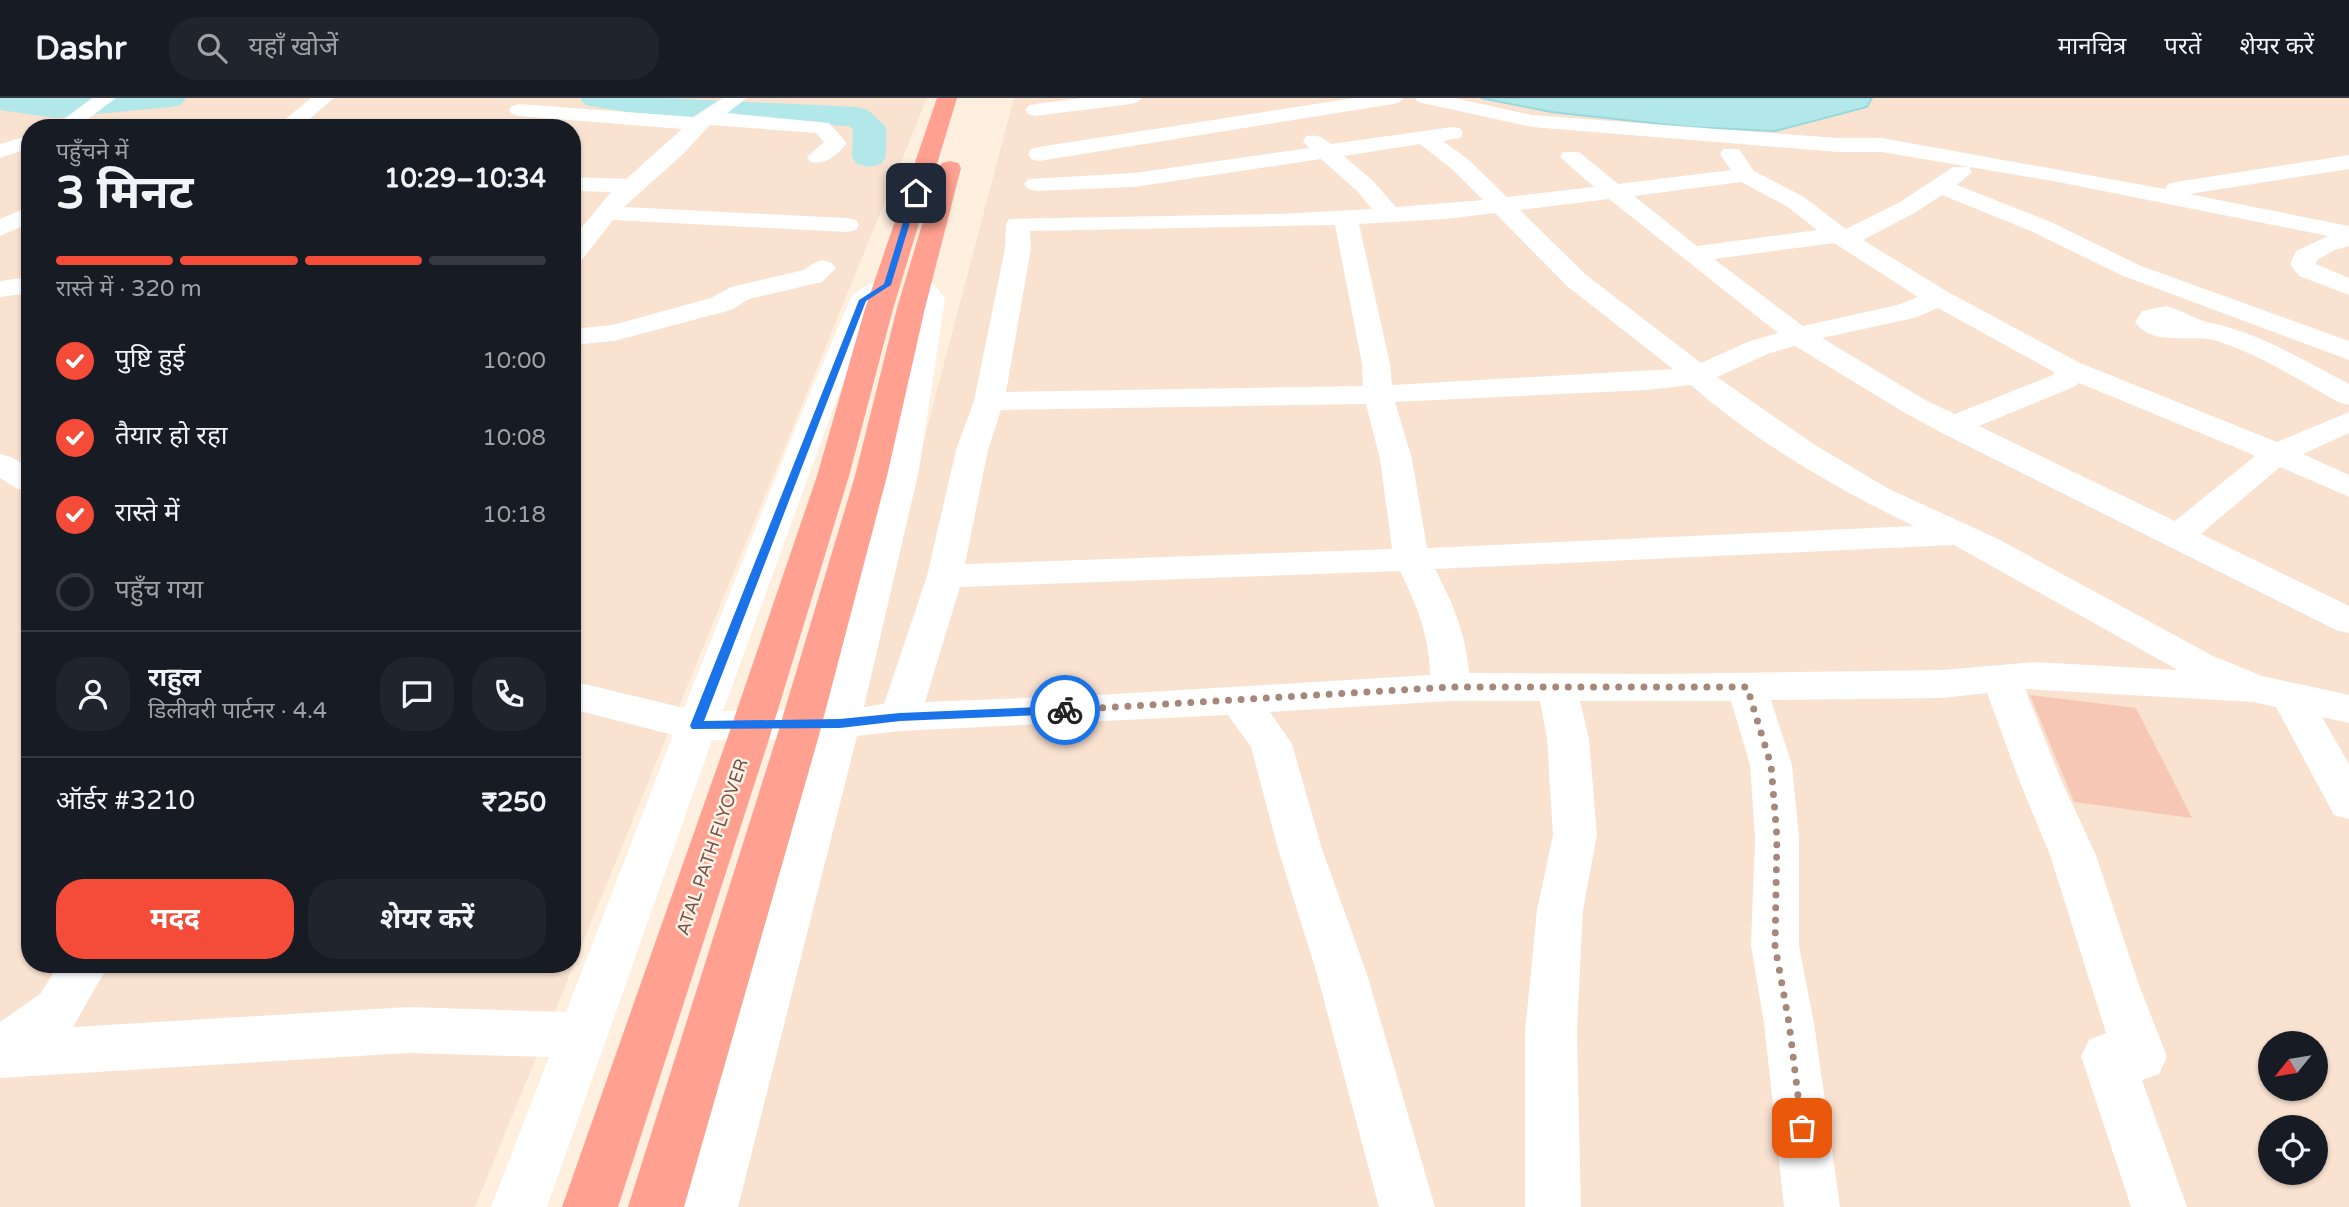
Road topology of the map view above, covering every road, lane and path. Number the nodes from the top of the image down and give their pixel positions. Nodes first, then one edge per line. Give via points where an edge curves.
1 (106, 98) edge
2 (324, 98) edge
3 (737, 98) edge
4 (1131, 98) edge
5 (1247, 98) edge
6 (1393, 98) edge
7 (1424, 98) edge
8 (944, 107) edge
9 (520, 109) edge
10 (1035, 110) dead end
11 (1277, 116) junction
12 (1515, 118) junction
13 (75, 119) edge
14 (297, 119) edge
15 (702, 121) junction
16 (0, 131) edge
17 (1147, 136) junction
18 (1715, 136) junction
19 (21, 137) edge
20 (1426, 138) junction
21 (21, 143) edge
22 (956, 147) dead end
23 (0, 151) edge
24 (1326, 152) junction
25 (1039, 154) dead end
26 (818, 157) dead end
27 (1571, 157) dead end
28 (2349, 162) edge
29 (1977, 163) junction
30 (1188, 173) junction
31 (1744, 175) junction
32 (581, 184) edge
33 (1035, 184) dead end
34 (633, 186) junction
35 (1940, 186) junction
36 (1613, 191) junction
37 (2153, 193) junction
38 (1500, 204) junction
39 (1209, 205) junction
40 (0, 207) edge
41 (21, 210) edge
42 (607, 213) junction
43 (1390, 215) junction
44 (21, 217) edge
45 (1345, 218) junction
46 (846, 225) dead end
47 (0, 229) edge
48 (2349, 233) edge
49 (1842, 237) junction
50 (2349, 239) edge
51 (581, 245) edge
52 (1692, 254) junction
53 (823, 268) dead end
54 (21, 286) edge
55 (2349, 288) edge
56 (0, 289) edge
57 (899, 296) junction
58 (1939, 298) junction
59 (2205, 331) dead end
60 (581, 336) edge
61 (1799, 336) junction
62 (2349, 351) edge
63 (2070, 369) junction
64 (1697, 375) junction
65 (1378, 394) junction
66 (2349, 396) edge
67 (989, 401) junction
68 (2349, 421) edge
69 (1953, 426) junction
70 (2277, 454) junction
71 (0, 464) edge
72 (21, 477) edge
73 (2349, 487) edge
74 (1961, 535) junction
75 (2178, 536) junction
76 (1412, 558) junction
77 (944, 576) junction
78 (2349, 621) edge
79 (2001, 678) junction
80 (1450, 687) junction
81 (1747, 687) junction
82 (1557, 688) junction
83 (2272, 692) junction
84 (581, 697) edge
85 (1238, 699) junction
86 (2349, 709) edge
87 (900, 717) junction
88 (840, 724) junction
89 (696, 726) junction
90 (2349, 803) edge
91 (80, 973) edge
92 (583, 1035) junction
93 (0, 1053) edge
94 (519, 1207) edge
95 (590, 1207) edge
96 (656, 1207) edge
97 (710, 1207) edge
98 (1407, 1207) edge
99 (1553, 1207) edge
100 (1812, 1207) edge
101 (2159, 1207) edge

1 - 13 street
2 - 14 street
3 - 15 street
4 - 10 street
5 - 11 street
6 - 11 street
7 - 12 street
8 - 57 highway via 930,147
9 - 15 street
11 - 17 street
11 - 24 street via 1296,123
12 - 18 street
12 - 20 street
15 - 26 street via 822,127 836,143
15 - 34 street
16 - 19 street
17 - 25 street
17 - 30 street
18 - 29 street via 1882,145
18 - 31 street
20 - 24 street
20 - 38 street
21 - 23 street
22 - 57 highway
24 - 30 street
24 - 43 street via 1366,186
27 - 36 street
28 - 37 street
29 - 35 street
29 - 37 street
30 - 33 street
30 - 39 street
31 - 36 street
31 - 49 street via 1796,202
32 - 34 street
34 - 42 street
35 - 49 street via 1908,207
35 - 62 street via 2042,227 2132,271
36 - 38 street
36 - 52 street
37 - 48 street
38 - 43 street
38 - 64 street via 1576,280
39 - 45 street
39 - 67 street via 1018,224 1018,248
40 - 41 street
42 - 46 street
42 - 51 street
43 - 45 street
44 - 47 street
45 - 65 street via 1376,364
49 - 52 street
49 - 58 street
50 - 55 street via 2327,244 2305,256 2303,264 2308,271
52 - 61 street
53 - 60 street via 813,276 740,293 721,304 614,333
54 - 56 street
57 - 88 street via 932,299 903,470
57 - 89 street via 863,300
57 - 95 highway, ATAL PATH FLYOVER via 833,476
57 - 96 highway via 871,476
58 - 61 street via 1904,312
58 - 63 street
59 - 66 street via 2220,332 2272,355
61 - 64 street via 1760,346
61 - 69 street
63 - 69 street via 2066,380
63 - 70 street
64 - 65 street
64 - 74 street via 1804,452 1877,496
65 - 67 street
65 - 76 street via 1396,460
67 - 77 street via 972,450
68 - 70 street
69 - 75 street
70 - 73 street
70 - 75 street
71 - 72 street
74 - 76 street
74 - 83 street via 2199,665
75 - 78 street
76 - 77 street
76 - 80 street via 1448,644
77 - 87 street
79 - 81 street via 1943,684
79 - 83 street via 2035,675
79 - 101 street via 2073,855 2141,1057 2107,1056
80 - 82 street
80 - 85 street
81 - 82 street
81 - 100 street via 1771,765 1777,837 1775,946
82 - 99 street via 1568,740 1575,835 1560,910 1551,1031
83 - 86 street
83 - 90 street
84 - 89 street
85 - 87 street
85 - 98 street via 1271,744
87 - 88 street
88 - 89 street
88 - 97 street
89 - 92 street
91 - 93 street via 58,1010
92 - 93 street via 408,1030
92 - 94 street

